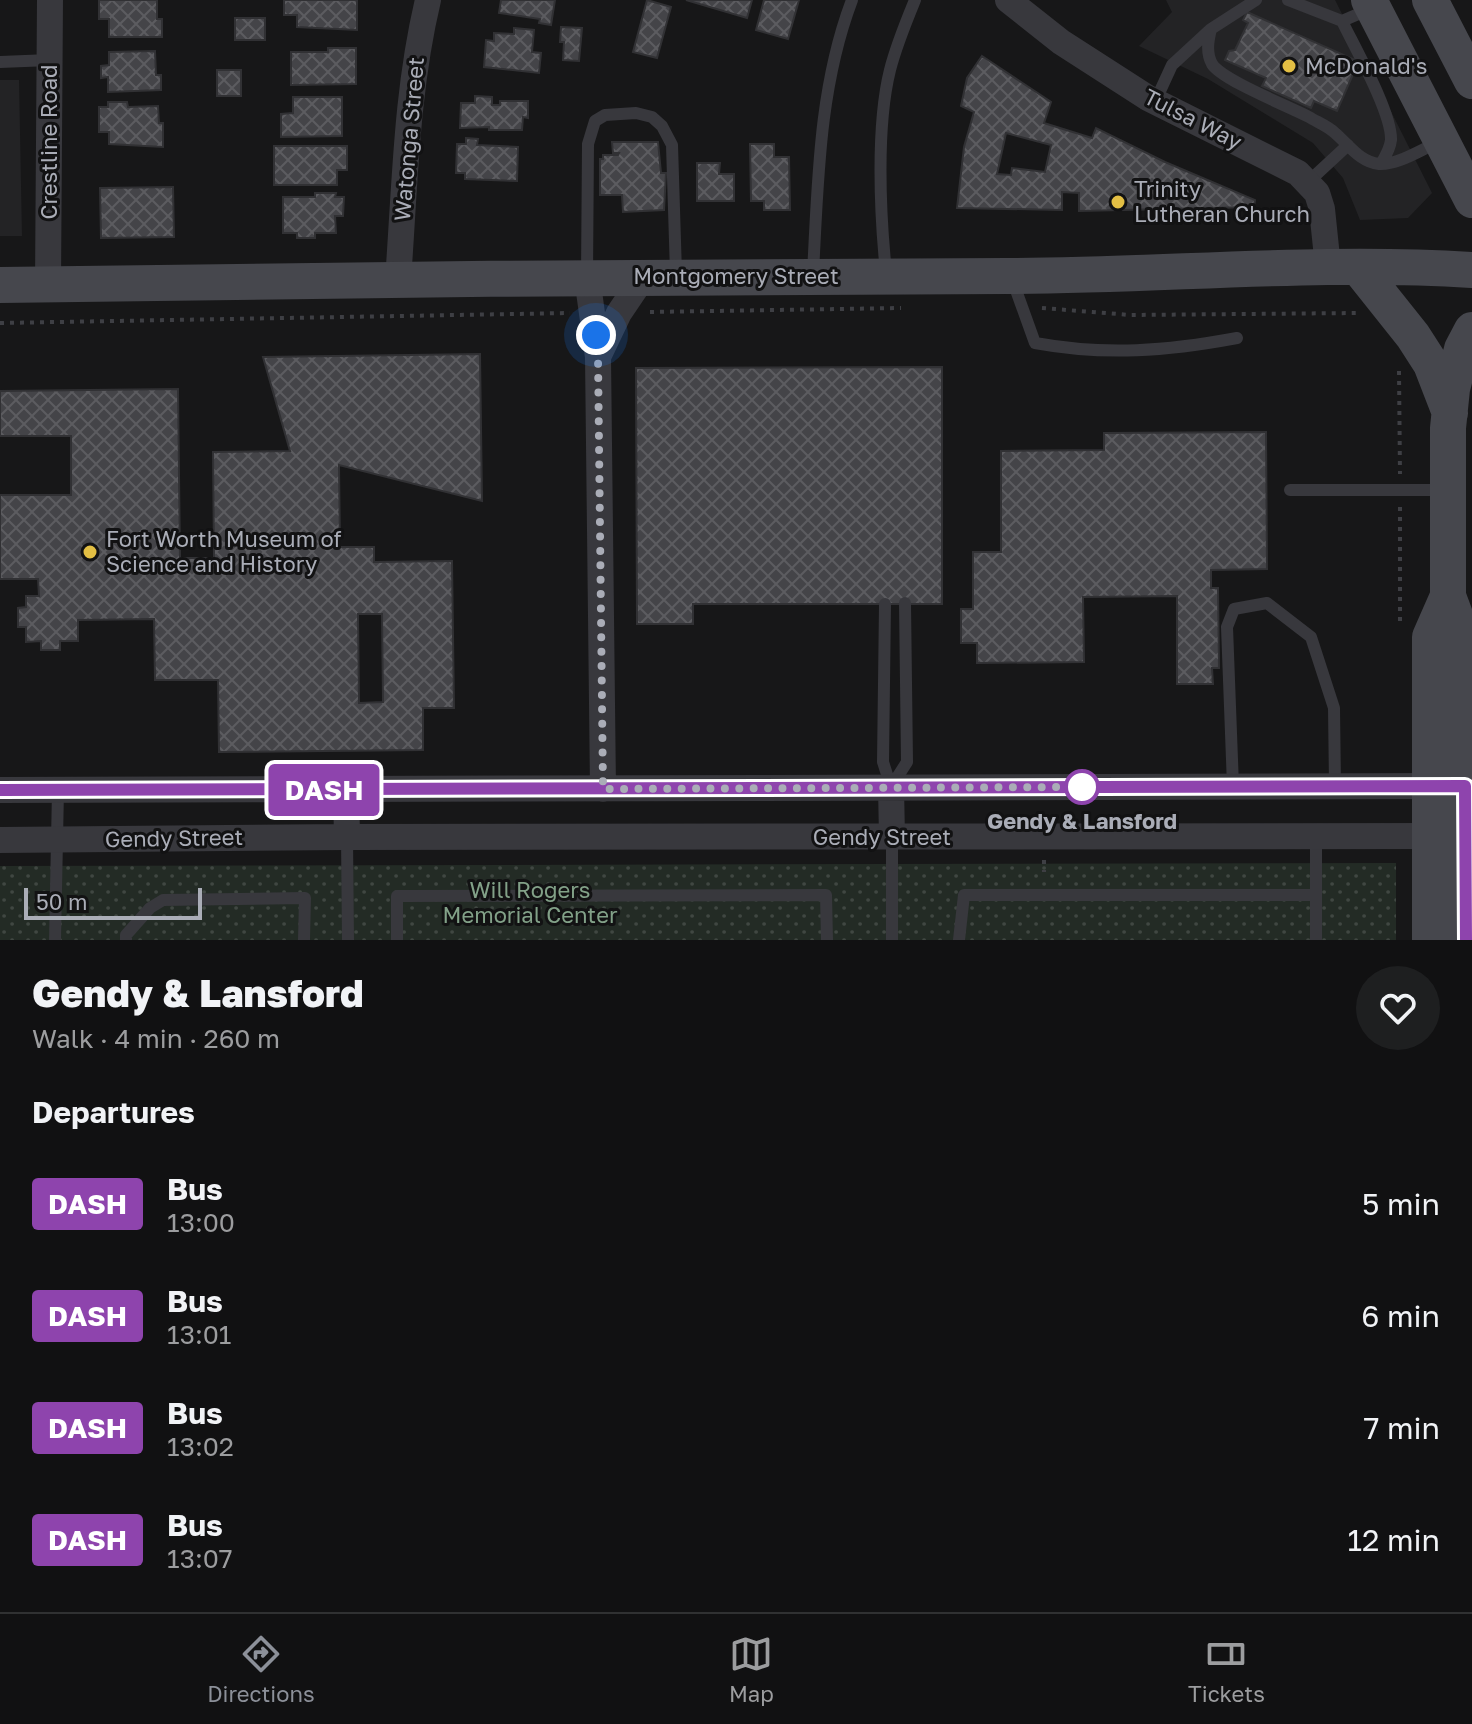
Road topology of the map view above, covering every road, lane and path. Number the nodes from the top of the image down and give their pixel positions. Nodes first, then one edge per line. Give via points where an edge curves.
1 (50, 0) edge
2 (428, 0) edge
3 (852, 0) edge
4 (915, 0) edge
5 (1008, 0) edge
6 (1256, 0) edge
7 (1288, 0) edge
8 (1430, 0) edge
9 (1361, 10) edge
10 (1211, 29) junction
11 (50, 60) junction
12 (0, 62) edge
13 (1468, 62) edge
14 (1155, 102) junction
15 (1441, 141) junction
16 (1348, 145) junction
17 (1381, 164) junction
18 (1307, 183) junction
19 (1472, 200) edge
20 (1343, 267) junction
21 (1472, 270) edge
22 (887, 275) junction
23 (660, 276) junction
24 (812, 276) junction
25 (587, 277) junction
26 (398, 280) junction
27 (48, 284) junction
28 (0, 285) edge
29 (1017, 291) junction
30 (914, 308) dead end
31 (593, 313) junction
32 (619, 313) junction
33 (1369, 314) dead end
34 (0, 323) edge
35 (1472, 330) edge
36 (1237, 338) dead end
37 (598, 357) junction
38 (1399, 361) dead end
39 (1450, 413) junction
40 (1290, 490) dead end
41 (1400, 490) junction
42 (1448, 490) junction
43 (905, 603) dead end
44 (885, 604) dead end
45 (1400, 633) dead end
46 (1335, 785) junction
47 (1233, 786) junction
48 (1447, 786) junction
49 (891, 787) junction
50 (603, 789) junction
51 (0, 790) edge
52 (58, 790) junction
53 (346, 790) junction
54 (1316, 836) junction
55 (1447, 836) junction
56 (347, 837) junction
57 (892, 837) junction
58 (57, 839) junction
59 (0, 840) edge
60 (1044, 858) dead end
61 (1044, 872) dead end
62 (1316, 895) junction
63 (55, 940) edge
64 (126, 940) edge
65 (304, 940) edge
66 (348, 940) edge
67 (397, 940) edge
68 (827, 940) edge
69 (892, 940) edge
70 (959, 940) edge
71 (1316, 940) edge
72 (1430, 940) edge
73 (1466, 940) edge

1 - 11 street, Crestline Road
2 - 26 street, Watonga Street via 407,128
3 - 24 lane via 824,108
4 - 22 lane via 890,70 885,106 882,225
5 - 14 street, Tulsa Way via 1061,42
6 - 10 lane
7 - 9 lane
8 - 13 main road
9 - 15 main road
9 - 17 lane via 1391,139
10 - 14 lane via 1172,65
10 - 16 lane via 1207,42 1213,66 1333,130
11 - 12 lane
11 - 27 street, Crestline Road
14 - 18 street, Tulsa Way via 1298,173
15 - 17 lane
15 - 19 main road
16 - 17 lane via 1364,159
16 - 18 lane
18 - 20 street via 1317,193
20 - 21 main road, Montgomery Street
20 - 29 main road, Montgomery Street
20 - 39 main road via 1402,321 1431,364
22 - 24 main road, Montgomery Street
22 - 29 main road, Montgomery Street
23 - 24 main road, Montgomery Street
23 - 25 main road, Montgomery Street
23 - 25 lane via 672,145 652,117 636,113 605,115 591,132
23 - 32 street
25 - 26 main road, Montgomery Street
25 - 31 street
26 - 27 main road, Montgomery Street
27 - 28 main road, Montgomery Street
29 - 33 path via 1130,315
29 - 36 lane via 1035,343 1155,351
30 - 32 path
31 - 34 path
31 - 37 street
32 - 37 street
35 - 39 main road via 1462,349
37 - 50 street
38 - 41 path
39 - 42 main road
40 - 41 lane
41 - 42 lane
41 - 45 path
42 - 48 main road via 1448,596 1430,637
43 - 49 lane via 907,762
44 - 49 lane via 883,762
46 - 47 street
46 - 47 lane via 1334,708 1311,637 1267,603 1234,609 1227,627
46 - 48 street
47 - 49 street
48 - 55 main road
49 - 50 street
49 - 57 street
50 - 53 street
51 - 52 street
52 - 53 street
52 - 58 lane
53 - 56 street
54 - 55 street, Gendy Street
54 - 57 street, Gendy Street
54 - 62 lane
55 - 72 main road
55 - 73 main road
56 - 57 street, Gendy Street
56 - 58 street, Gendy Street
56 - 66 lane
57 - 69 lane
58 - 59 street, Gendy Street
58 - 63 lane
60 - 61 path
62 - 70 lane via 964,895
62 - 71 lane
64 - 65 lane via 150,908 163,900 305,898
67 - 68 lane via 397,896 781,895 826,895

